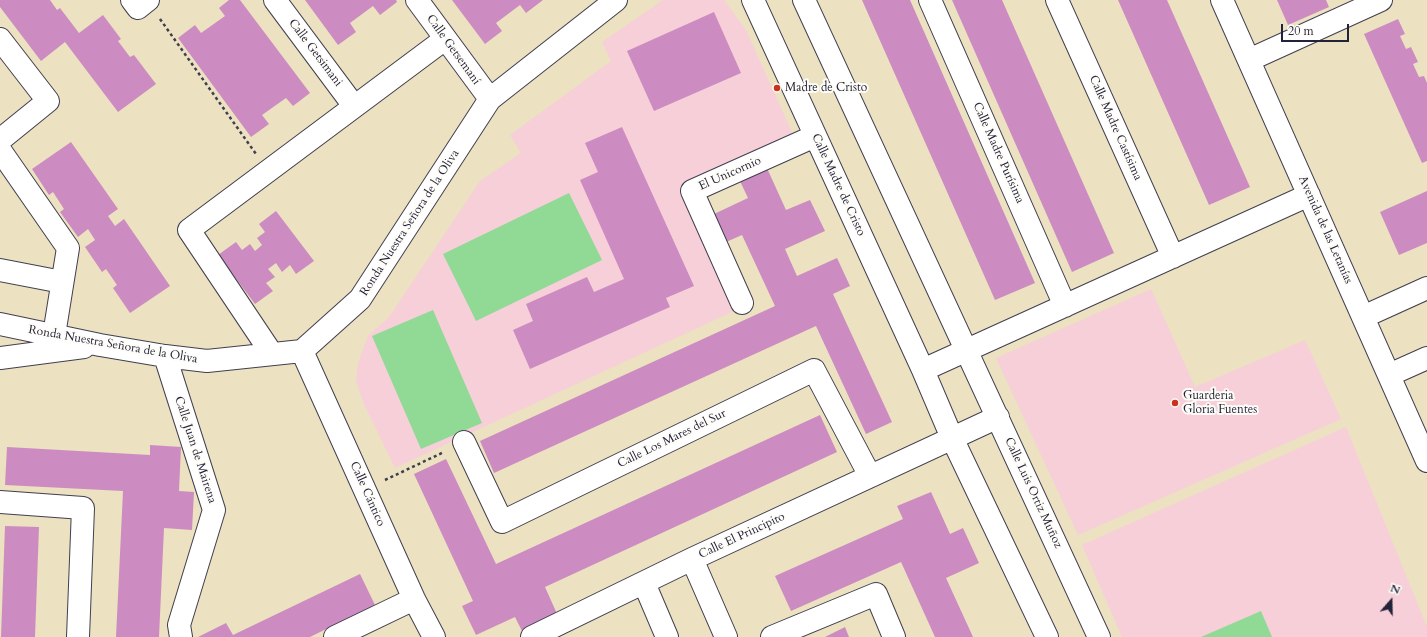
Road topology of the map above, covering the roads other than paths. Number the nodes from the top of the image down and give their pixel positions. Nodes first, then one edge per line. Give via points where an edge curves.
1 (275, 0) edge
2 (417, 0) edge
3 (616, 0) edge
4 (753, 0) edge
5 (804, 0) edge
6 (930, 0) edge
7 (1057, 0) edge
8 (1222, 0) edge
9 (1381, 0) edge
10 (1355, 6) edge
11 (0, 39) edge
12 (445, 39) junction
13 (1249, 60) junction
14 (6, 61) edge
15 (490, 100) junction
16 (354, 106) junction
17 (815, 136) junction
18 (0, 140) edge
19 (0, 150) edge
20 (1309, 195) junction
21 (1173, 256) junction
22 (0, 270) edge
23 (62, 282) junction
24 (1427, 288) edge
25 (742, 303) dead end
26 (1065, 306) junction
27 (1363, 317) junction
28 (0, 324) edge
29 (54, 335) junction
30 (100, 345) junction
31 (967, 350) junction
32 (302, 351) junction
33 (272, 354) junction
34 (165, 356) junction
35 (0, 358) edge
36 (1427, 358) edge
37 (923, 370) junction
38 (1389, 375) junction
39 (998, 417) junction
40 (952, 438) junction
41 (464, 442) road end
42 (1426, 454) edge
43 (870, 476) junction
44 (0, 502) edge
45 (692, 559) junction
46 (644, 583) junction
47 (414, 599) junction
48 (78, 637) edge
49 (181, 637) edge
50 (335, 637) edge
51 (434, 637) edge
52 (532, 637) edge
53 (667, 637) edge
54 (726, 637) edge
55 (772, 637) edge
56 (894, 637) edge
57 (1047, 637) edge
58 (1099, 637) edge

1 - 16 street, Calle Getsimani
2 - 12 street, Calle Getsemaní
3 - 15 street, Ronda Nuestra Señora de la Oliva
4 - 17 street, Calle Madre de Cristo
5 - 31 street
6 - 26 street, Calle Madre Purísima
7 - 21 street, Calle Madre Castísima
8 - 13 street, Avenida de las Letanías
9 - 10 street
10 - 13 street
11 - 14 street
12 - 15 street, Calle Getsemaní
12 - 16 street
13 - 20 street, Avenida de las Letanías
14 - 18 street via 48,101
15 - 32 street, Ronda Nuestra Señora de la Oliva via 360,299
16 - 33 street via 188,230
17 - 25 street, El Unicornio via 692,191
17 - 37 street, Calle Madre de Cristo
19 - 23 street via 68,248
20 - 21 street
20 - 27 street, Avenida de las Letanías
21 - 26 street
22 - 23 street
23 - 29 street
24 - 27 street
26 - 31 street
27 - 38 street, Avenida de las Letanías
28 - 29 street, Ronda Nuestra Señora de la Oliva
29 - 30 street, Ronda Nuestra Señora de la Oliva
30 - 34 street, Ronda Nuestra Señora de la Oliva
30 - 35 street
31 - 37 street
31 - 39 street, Calle Luis Ortiz Muñoz
32 - 33 street, Ronda Nuestra Señora de la Oliva
32 - 47 street, Calle Cántico
33 - 34 street, Ronda Nuestra Señora de la Oliva via 207,361
34 - 49 street, Calle Juan de Mairena via 214,510 179,625
36 - 38 street
37 - 40 street
38 - 42 street, Avenida de las Letanías
39 - 40 street, Calle El Principito
39 - 58 street, Calle Luis Ortiz Muñoz
40 - 43 street, Calle El Principito
40 - 57 street
41 - 43 street, Calle Los Mares del Sur via 502,522 814,370
43 - 45 street, Calle El Principito
44 - 48 street via 84,508
45 - 46 street, Calle El Principito
45 - 54 street
46 - 52 street, Calle El Principito
46 - 53 street
47 - 50 street
47 - 51 street, Calle Cántico
55 - 56 street via 876,594

